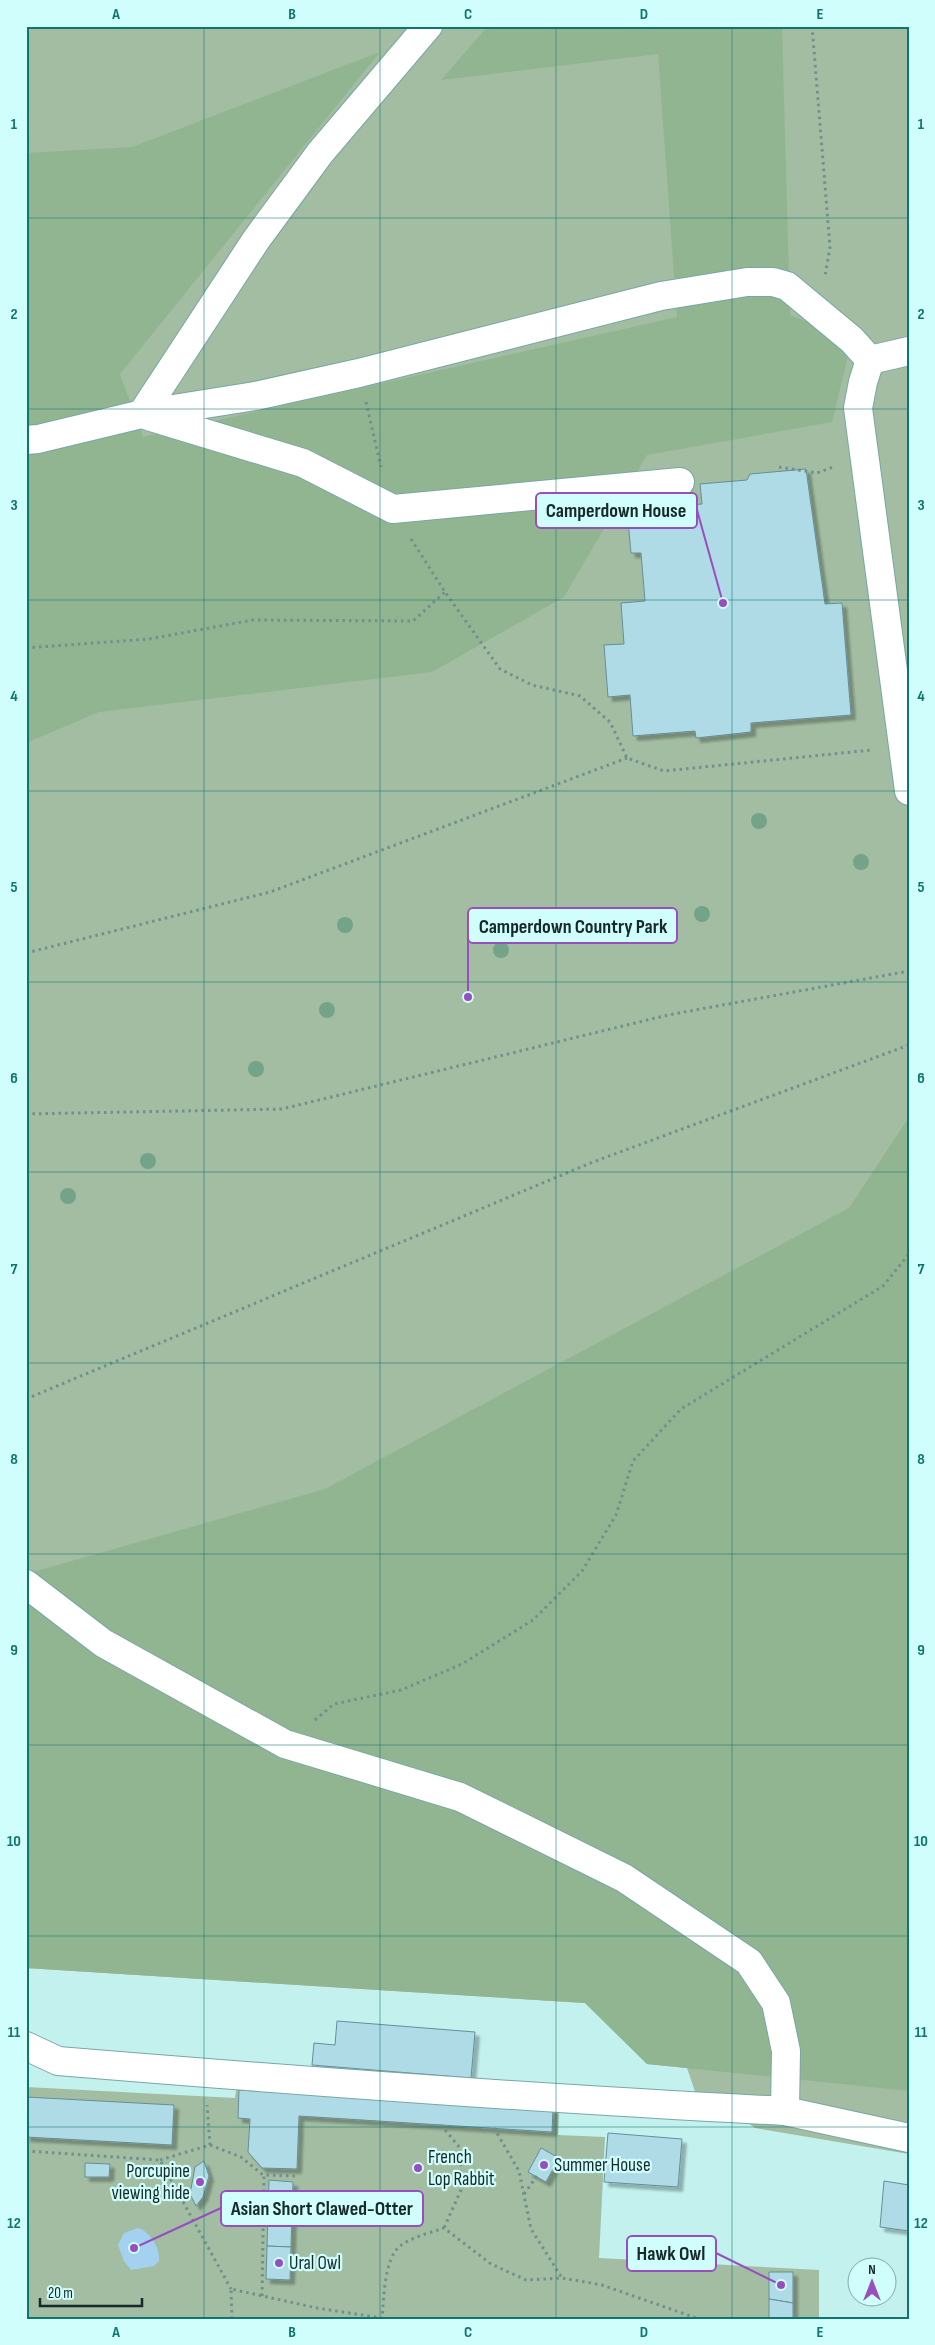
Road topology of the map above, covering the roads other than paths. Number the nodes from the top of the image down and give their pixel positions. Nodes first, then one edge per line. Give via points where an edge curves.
1 (428, 26) edge
2 (909, 351) edge
3 (870, 360) junction
4 (142, 414) junction
5 (26, 440) edge
6 (680, 482) dead end
7 (909, 791) edge
8 (26, 1584) edge
9 (26, 2046) edge
10 (785, 2111) junction
11 (909, 2138) edge

1 - 4 lane via 320,153 256,240
2 - 3 lane
3 - 4 lane via 852,340 787,286 773,282 747,282 661,296 359,373 255,396
3 - 7 lane via 858,408
4 - 5 lane
4 - 6 lane via 303,463 393,509
8 - 10 lane via 103,1643 285,1744 460,1797 624,1878 748,1962 776,2003 786,2051
9 - 10 lane via 58,2061 490,2095
10 - 11 lane

